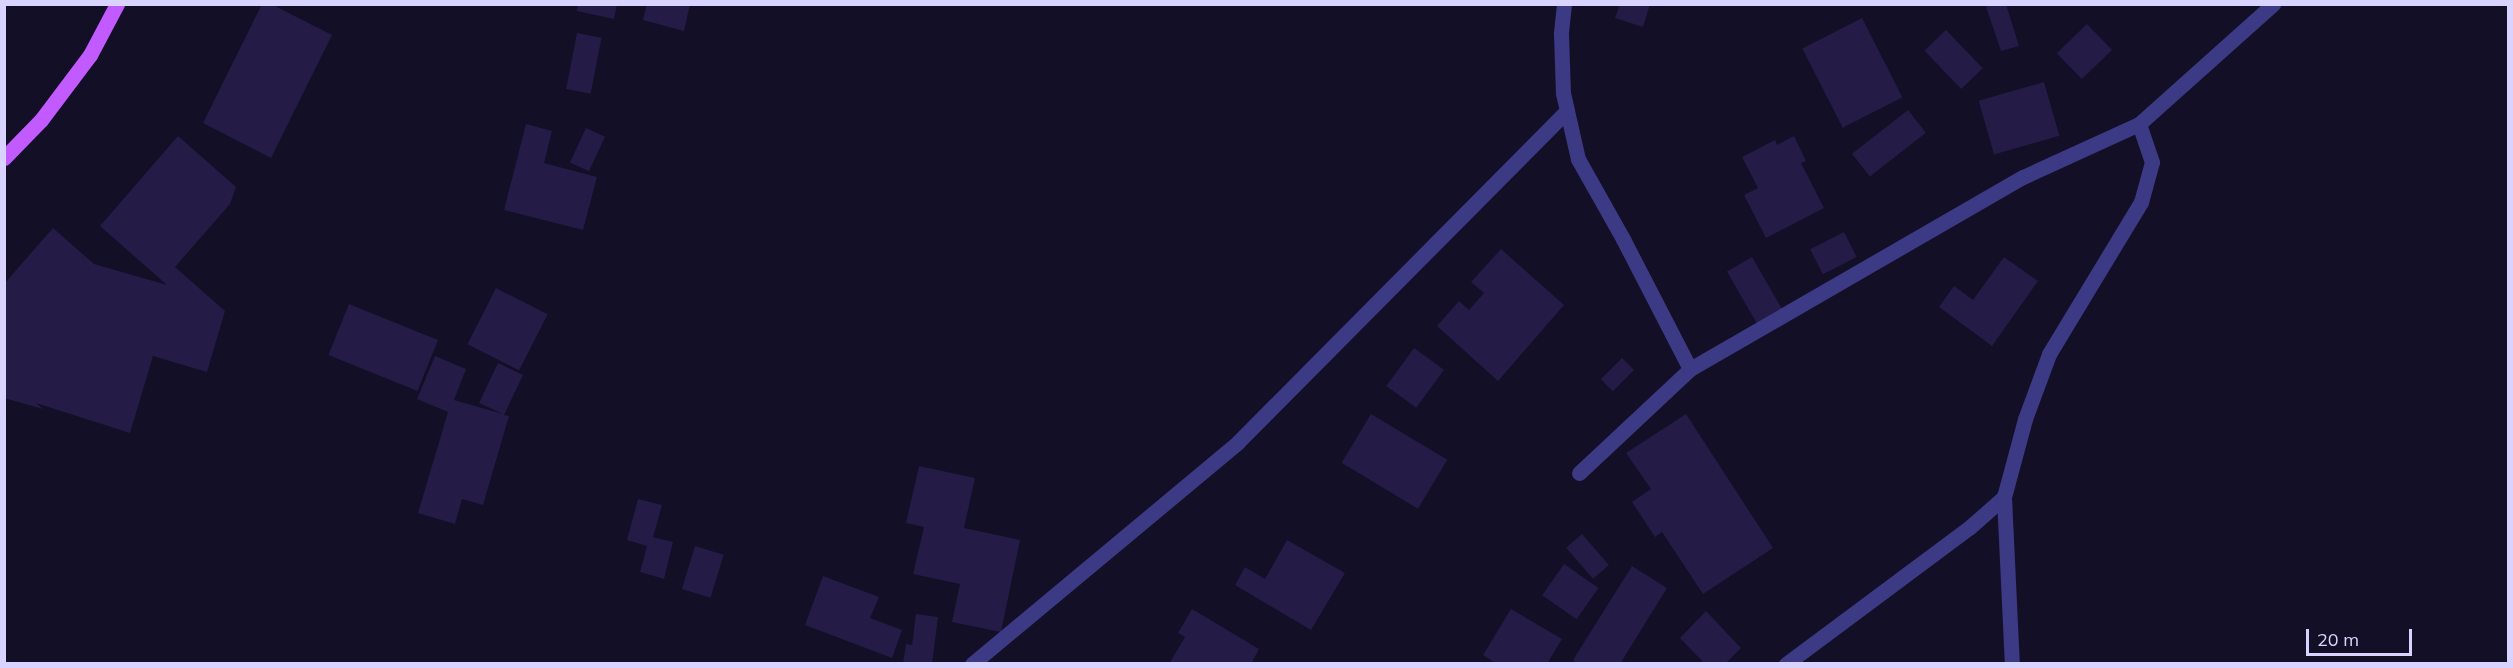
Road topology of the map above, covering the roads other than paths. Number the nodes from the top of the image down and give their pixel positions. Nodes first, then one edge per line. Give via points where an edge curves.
1 (117, 4) edge
2 (1564, 4) edge
3 (2273, 4) edge
4 (1567, 111) junction
5 (2139, 124) junction
6 (4, 158) edge
7 (1690, 369) junction
8 (1579, 472) dead end
9 (2004, 497) junction
10 (972, 663) edge
11 (1786, 663) edge
12 (2012, 663) edge

1 - 6 main road via 90,55 41,120
2 - 4 street via 1561,34
3 - 5 street
4 - 7 street via 1578,159
4 - 10 street via 1238,442
5 - 7 street via 2023,177
5 - 9 street via 2152,162 2141,202 2049,354 2025,419
7 - 8 street
9 - 11 street via 1970,527
9 - 12 street

